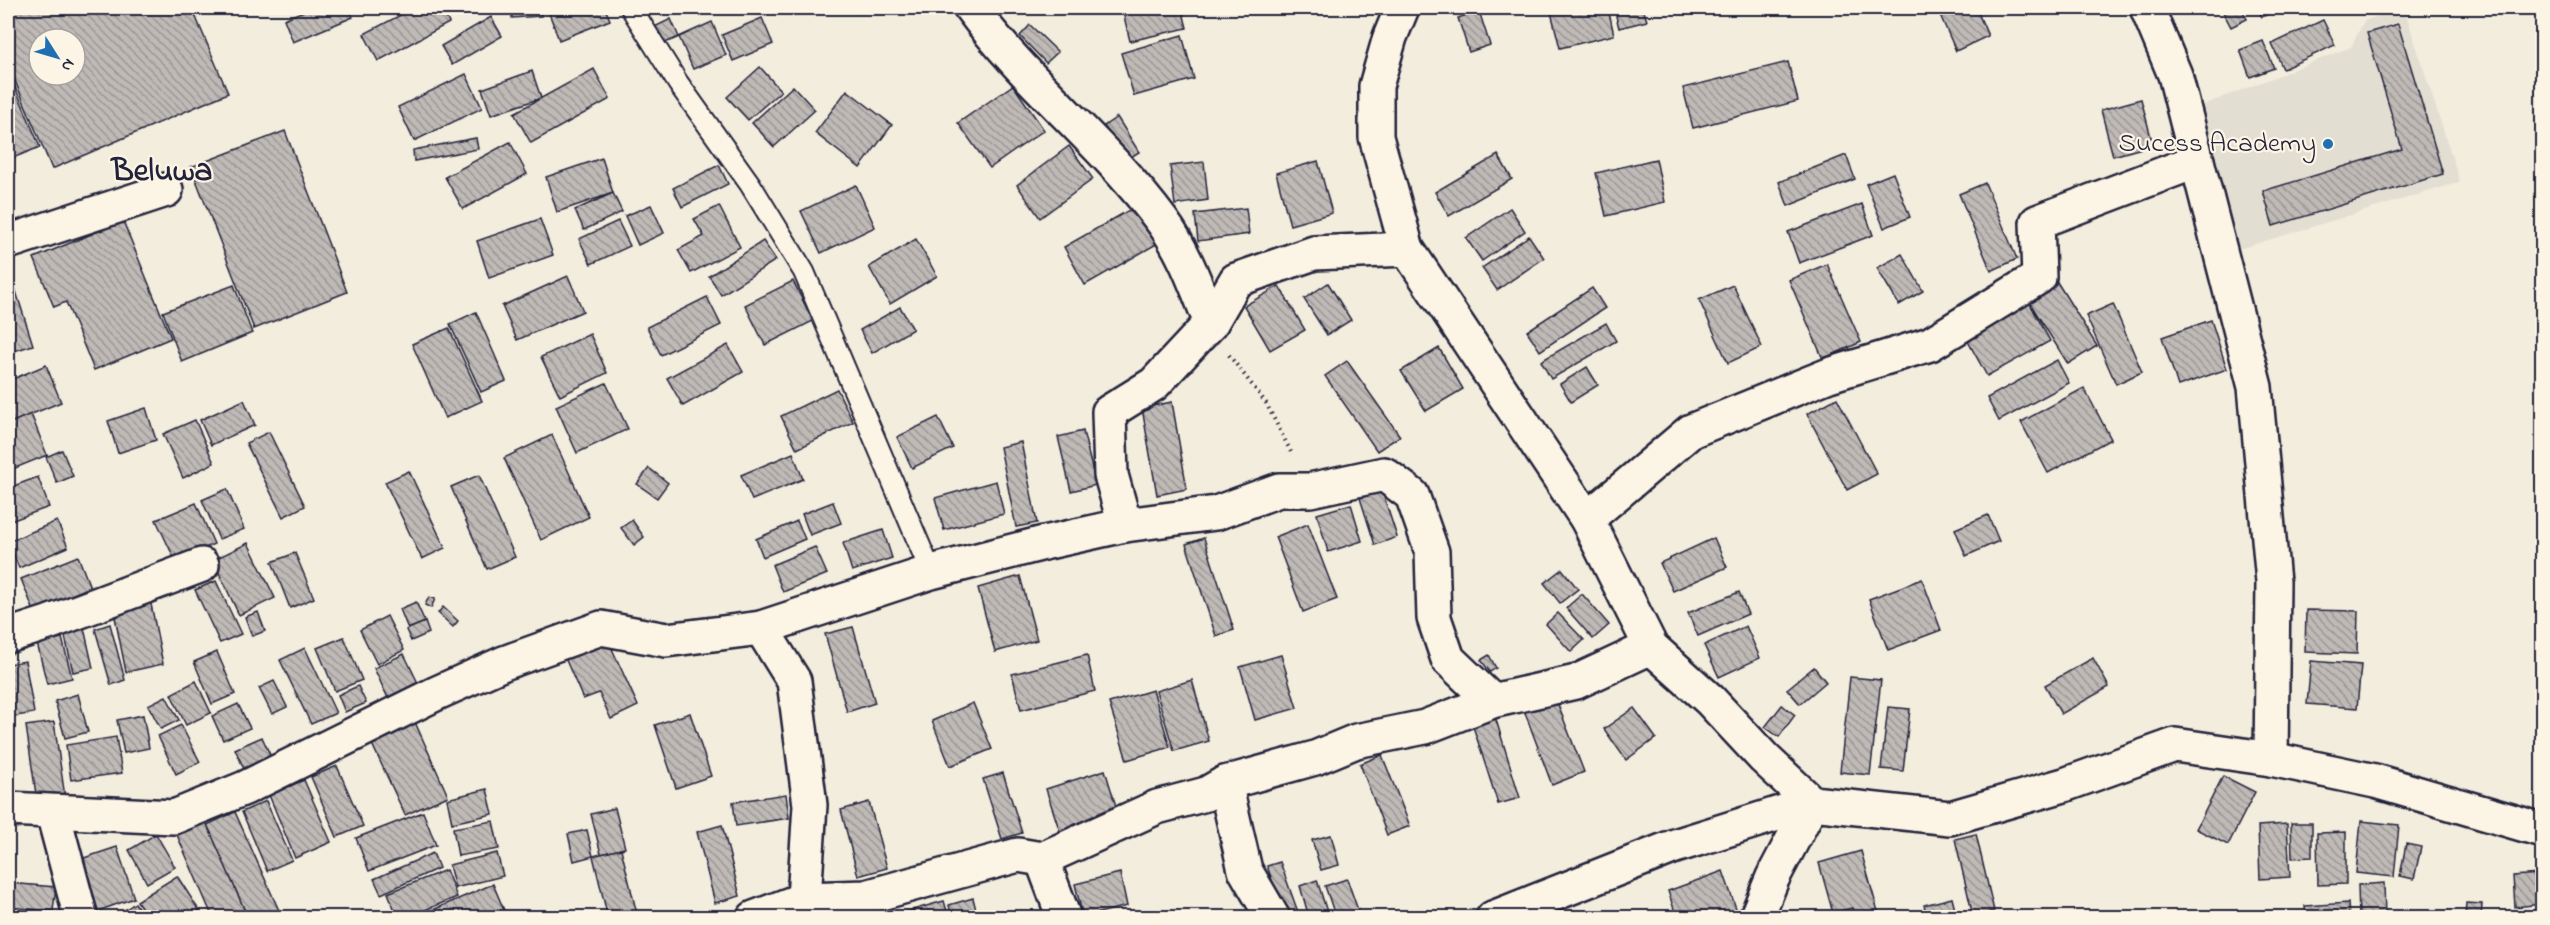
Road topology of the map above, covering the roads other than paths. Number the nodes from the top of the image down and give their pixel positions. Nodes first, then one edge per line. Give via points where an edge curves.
1 (631, 8) edge
2 (971, 8) edge
3 (1402, 8) edge
4 (2147, 8) edge
5 (2197, 161) junction
6 (166, 190) dead end
7 (8, 242) edge
8 (1407, 249) junction
9 (1211, 323) junction
10 (1587, 519) junction
11 (1125, 525) junction
12 (202, 565) dead end
13 (931, 572) junction
14 (761, 628) junction
15 (8, 636) edge
16 (1651, 647) junction
17 (1492, 701) junction
18 (2271, 759) junction
19 (1225, 783) junction
20 (1812, 803) junction
21 (8, 809) edge
22 (52, 813) junction
23 (2542, 830) edge
24 (1042, 859) junction
25 (804, 899) junction
26 (81, 918) edge
27 (754, 918) edge
28 (1064, 918) edge
29 (1273, 918) edge
30 (1493, 918) edge
31 (1756, 918) edge

1 - 13 lane via 678,83 750,184 804,272
2 - 9 street via 998,44 1162,221 1183,254
3 - 8 street via 1376,86 1376,137
4 - 5 street via 2175,75
5 - 10 street via 2037,222 2039,277 1930,344 1830,375 1690,431
5 - 18 street via 2255,387 2273,582
6 - 7 street
8 - 9 street via 1314,253 1236,280
8 - 10 street
9 - 11 street via 1154,384 1109,412 1111,475
10 - 16 street
11 - 13 street
11 - 17 street via 1216,513 1279,490 1310,490 1384,474 1412,495 1432,552 1434,618 1448,659
12 - 15 street
13 - 14 street
14 - 22 street via 666,640 601,628 504,663 245,788 174,817
14 - 25 street via 794,681 810,805
16 - 17 street via 1576,682
16 - 20 street
17 - 19 street via 1425,727 1356,741 1315,758
18 - 20 street via 2175,744 2064,785 1950,818
18 - 23 street via 2376,781
19 - 24 street via 1206,794 1157,807
19 - 29 street via 1245,870
20 - 30 street via 1675,846
20 - 31 street
21 - 22 street
22 - 26 street
24 - 25 street via 1018,855 866,897
24 - 28 street
25 - 27 street

